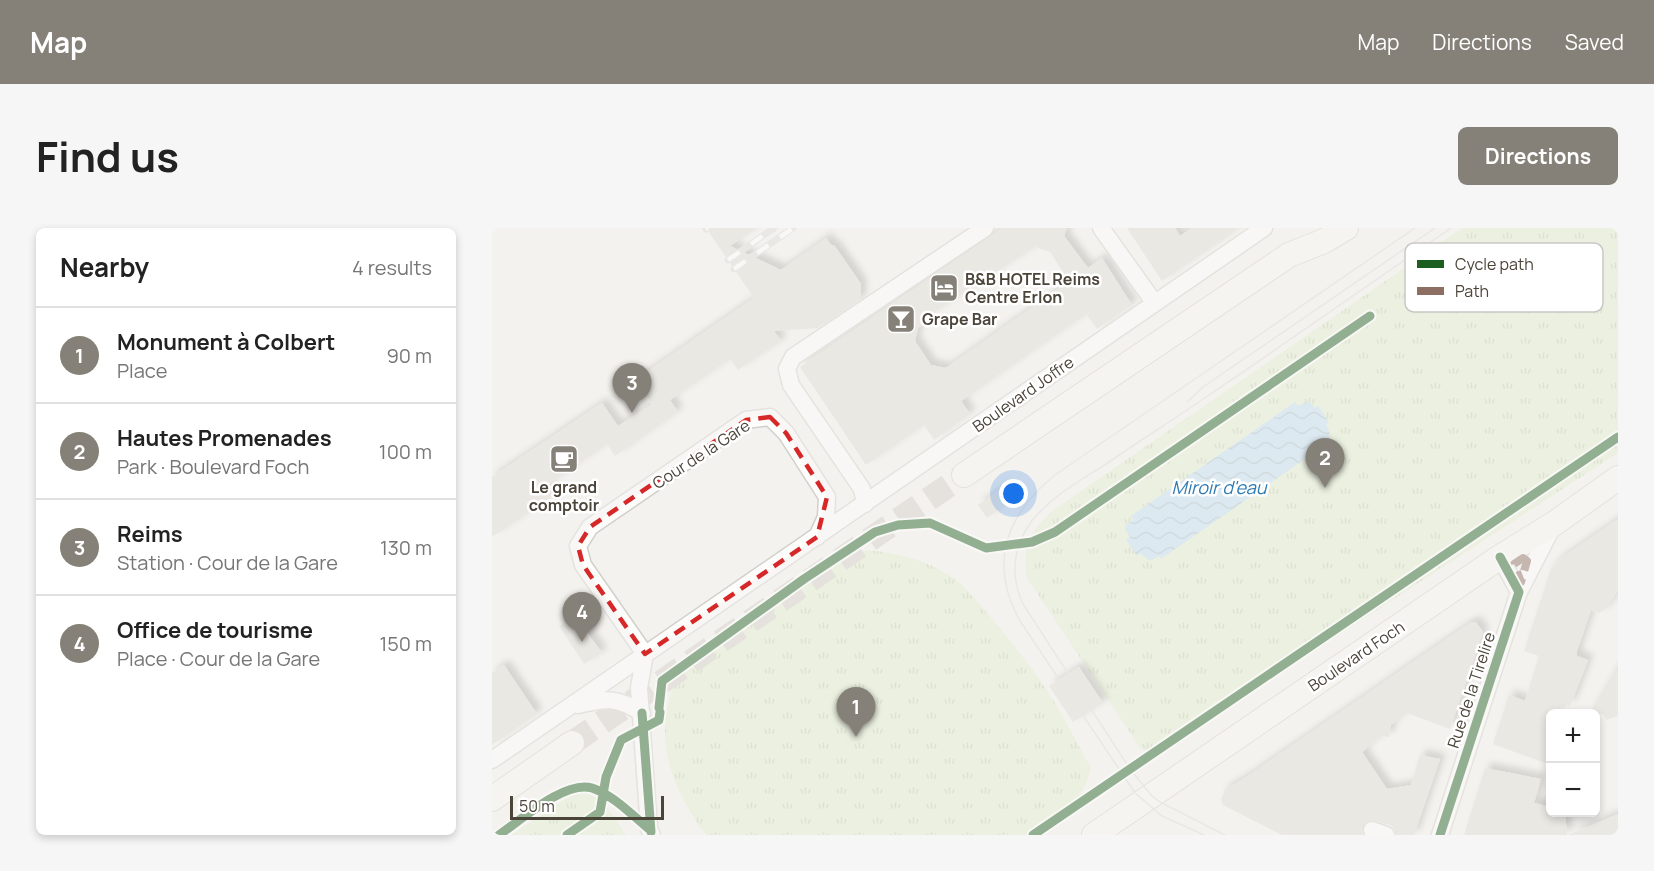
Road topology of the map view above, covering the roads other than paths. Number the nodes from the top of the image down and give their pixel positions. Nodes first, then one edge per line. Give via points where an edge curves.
1 (985, 228) edge
2 (1101, 228) edge
3 (1264, 228) edge
4 (1311, 228) edge
5 (1346, 228) edge
6 (1289, 255) junction
7 (1154, 302) junction
8 (964, 475) tunnel mouth
9 (1618, 478) edge
10 (866, 504) junction
11 (1555, 523) junction
12 (817, 537) junction
13 (1500, 558) junction
14 (1519, 592) junction
15 (645, 654) junction
16 (569, 707) junction
17 (642, 713) junction
18 (572, 743) tunnel mouth
19 (492, 760) edge
20 (492, 799) edge
21 (652, 835) edge
22 (1094, 835) edge
23 (1440, 835) edge

1 - 10 street via 794,357 787,369 791,385 862,489
2 - 7 street
3 - 7 street, Boulevard Joffre
4 - 6 main road, Boulevard Joffre
5 - 6 main road, Boulevard Joffre
6 - 8 main road, Boulevard Joffre
7 - 10 street, Boulevard Joffre
9 - 11 main road, Boulevard Foch
10 - 12 street, Boulevard Joffre
11 - 13 main road, Boulevard Foch
11 - 14 street, Rue de la Tirelire
12 - 15 street
12 - 15 street, Cour de la Gare via 826,517 827,497 786,433 770,417 746,420 590,527 578,546 583,565
13 - 14 street
13 - 22 main road, Boulevard Foch
14 - 23 street, Rue de la Tirelire
15 - 16 street
15 - 17 street via 639,688
16 - 17 street via 598,700 623,701
16 - 19 street
17 - 21 street
18 - 20 main road

